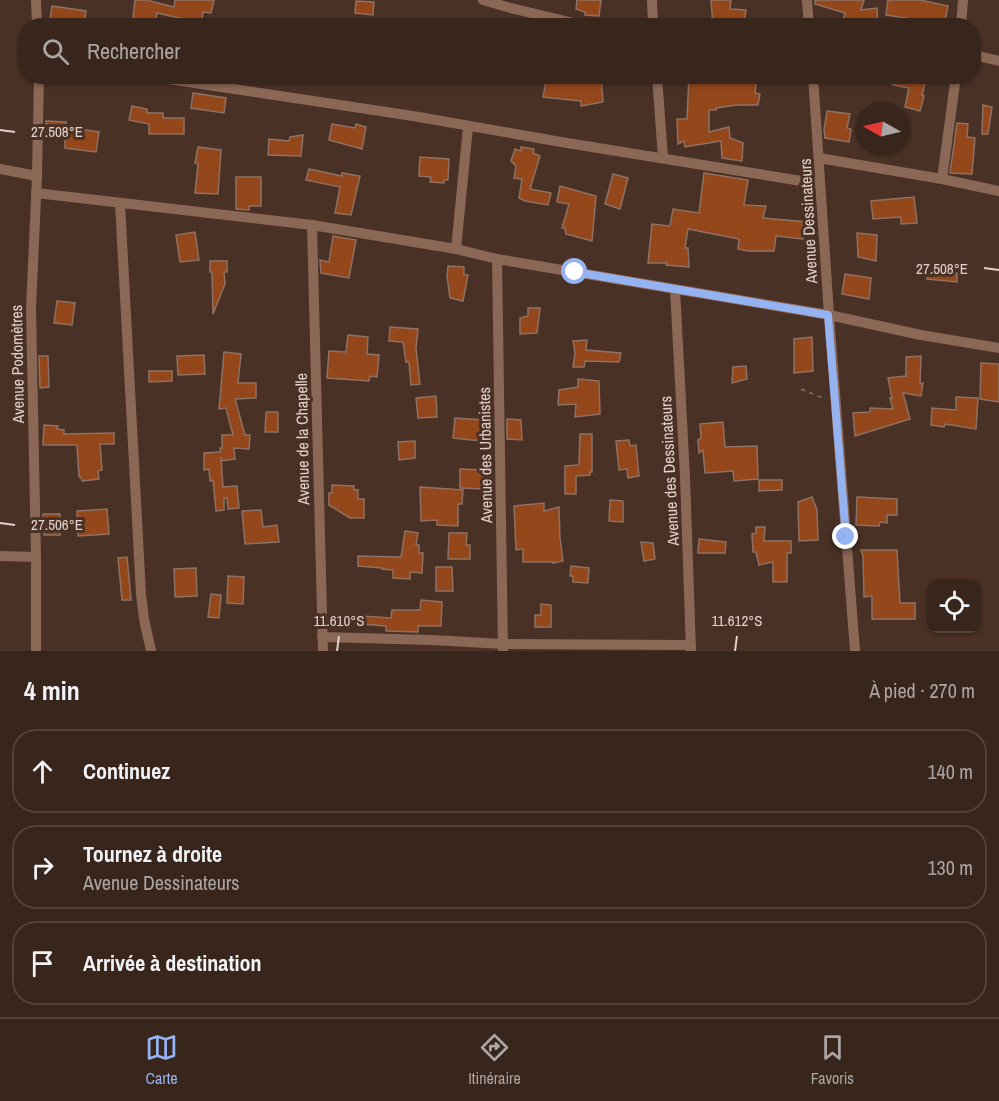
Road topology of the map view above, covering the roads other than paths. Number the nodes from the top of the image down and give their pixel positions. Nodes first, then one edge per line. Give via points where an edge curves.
1 (36, 0) edge
2 (483, 0) edge
3 (652, 0) edge
4 (807, 0) edge
5 (963, 0) edge
6 (37, 18) edge
7 (551, 18) edge
8 (653, 18) edge
9 (808, 18) edge
10 (962, 18) edge
11 (981, 57) edge
12 (999, 61) edge
13 (39, 84) edge
14 (201, 84) edge
15 (658, 84) edge
16 (814, 84) edge
17 (955, 84) edge
18 (468, 126) junction
19 (663, 158) junction
20 (819, 158) junction
21 (0, 169) edge
22 (37, 176) junction
23 (942, 179) junction
24 (820, 184) junction
25 (999, 191) edge
26 (36, 193) junction
27 (120, 203) junction
28 (312, 225) junction
29 (456, 249) junction
30 (496, 259) junction
31 (675, 289) junction
32 (828, 315) junction
33 (999, 348) edge
34 (0, 556) edge
35 (36, 557) junction
36 (322, 637) junction
37 (503, 648) edge
38 (691, 648) edge
39 (36, 651) edge
40 (151, 651) edge
41 (323, 651) edge
42 (855, 651) edge

1 - 6 street
2 - 7 street
3 - 8 street
4 - 9 street
5 - 10 street
11 - 12 street
13 - 22 street, Avenue Podomètres
14 - 18 street
15 - 19 street
16 - 20 street, Avenue Dessinateurs
17 - 23 street
18 - 19 street
18 - 29 street
19 - 24 street
20 - 23 street
20 - 24 street, Avenue Dessinateurs
21 - 22 street
22 - 26 street, Avenue Podomètres
23 - 25 street
24 - 32 street, Avenue Dessinateurs
26 - 27 street
26 - 35 street, Avenue Podomètres via 31,309
27 - 28 street
27 - 40 street via 141,594
28 - 29 street
28 - 36 street, Avenue de la Chapelle
29 - 30 street
30 - 31 street
30 - 37 street, Avenue des Urbanistes
31 - 32 street
31 - 38 street, Avenue des Dessinateurs
32 - 33 street
32 - 42 street, Avenue Dessinateurs
34 - 35 street
35 - 39 street, Avenue Podomètres
36 - 37 street via 432,640
36 - 41 street, Avenue de la Chapelle
37 - 38 street

